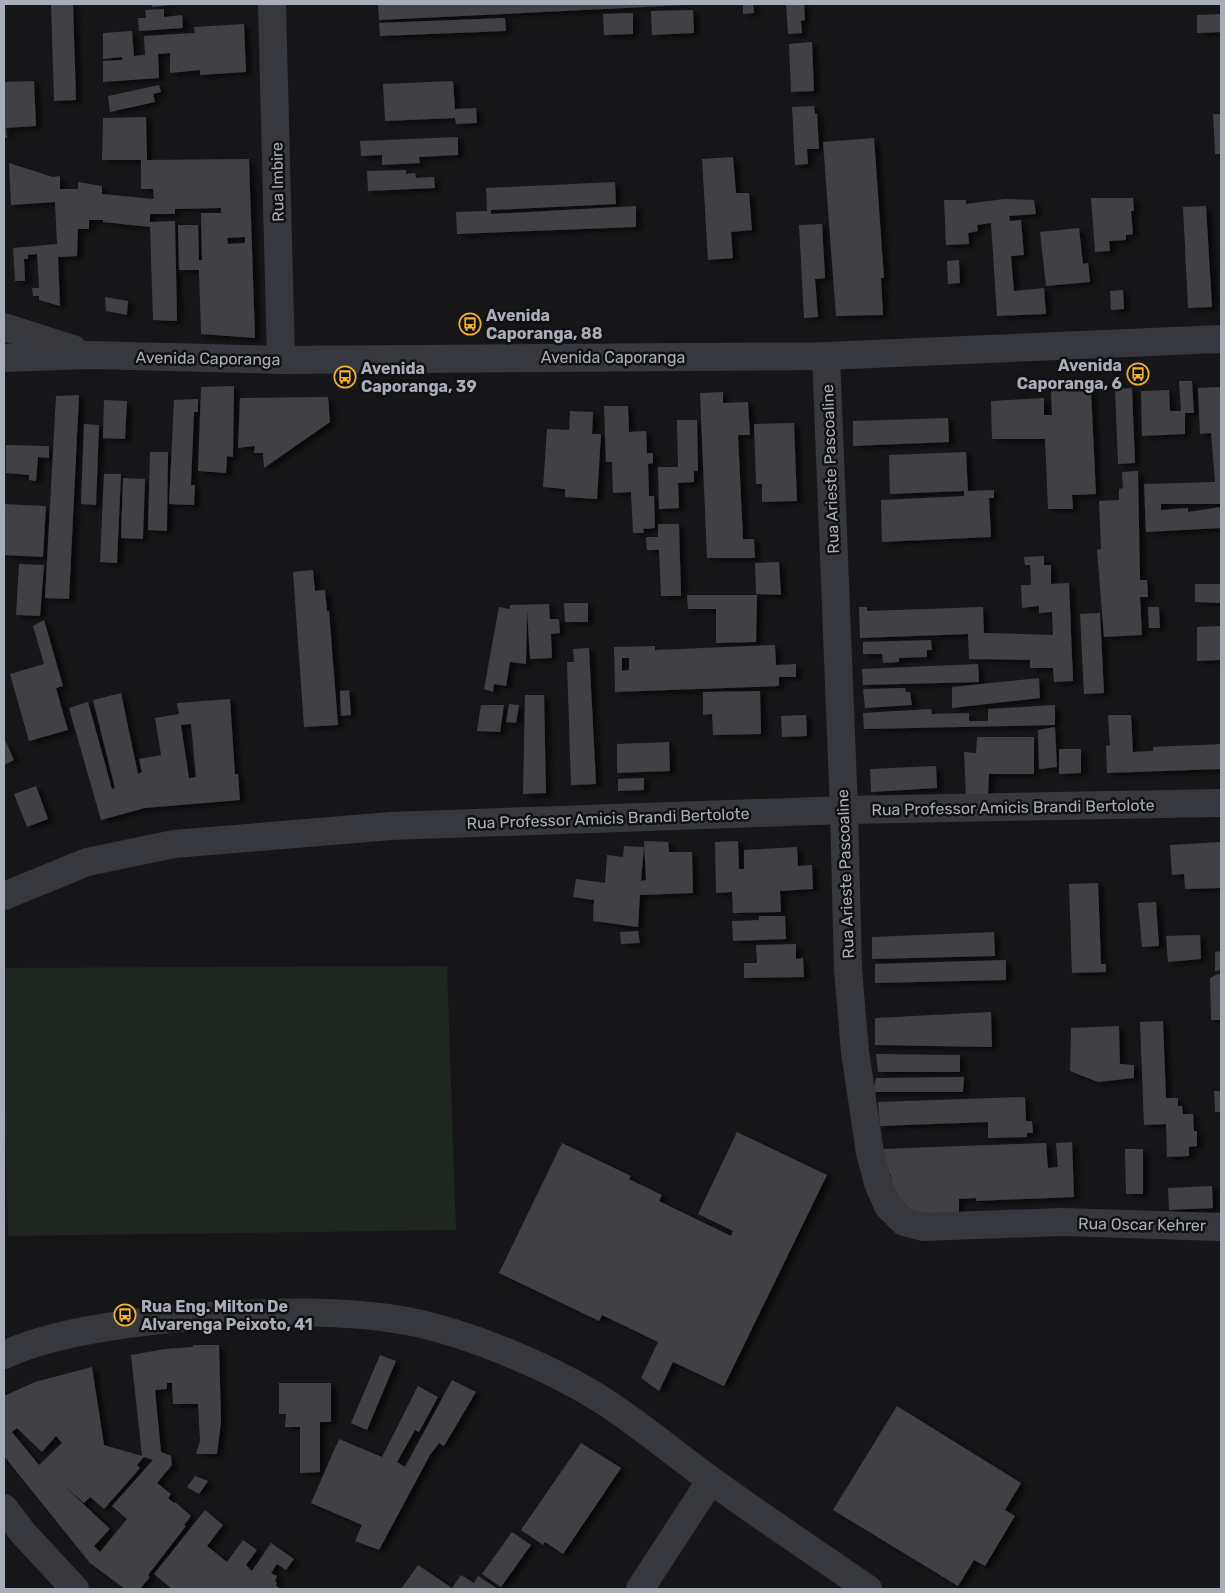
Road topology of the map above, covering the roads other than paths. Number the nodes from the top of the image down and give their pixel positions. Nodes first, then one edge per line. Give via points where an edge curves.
1 (272, 4) edge
2 (4, 327) edge
3 (1221, 339) edge
4 (91, 355) junction
5 (826, 356) junction
6 (4, 358) edge
7 (281, 360) junction
8 (1221, 802) edge
9 (844, 810) junction
10 (4, 896) edge
11 (1062, 1222) joint
12 (1221, 1226) edge
13 (4, 1355) edge
14 (711, 1480) junction
15 (4, 1508) edge
16 (74, 1589) edge
17 (640, 1589) edge
18 (868, 1589) edge

1 - 7 street, Rua Imbire
2 - 4 street
3 - 5 street, Avenida Caporanga
4 - 6 street, Avenida Caporanga
4 - 7 street, Avenida Caporanga
5 - 7 street, Avenida Caporanga
5 - 9 street, Rua Arieste Pascoaline
8 - 9 street, Rua Professor Amicis Brandi Bertolote
9 - 10 street, Rua Professor Amicis Brandi Bertolote via 391,826 174,844 87,862
9 - 11 street, Rua Arieste Pascoaline via 848,969 855,1052 870,1153 888,1206 904,1222 924,1227
11 - 12 street, Rua Oscar Kehrer
13 - 14 street via 52,1338 192,1317 319,1312 408,1322 457,1334 488,1346 603,1401
14 - 17 street
14 - 18 street
15 - 16 street

